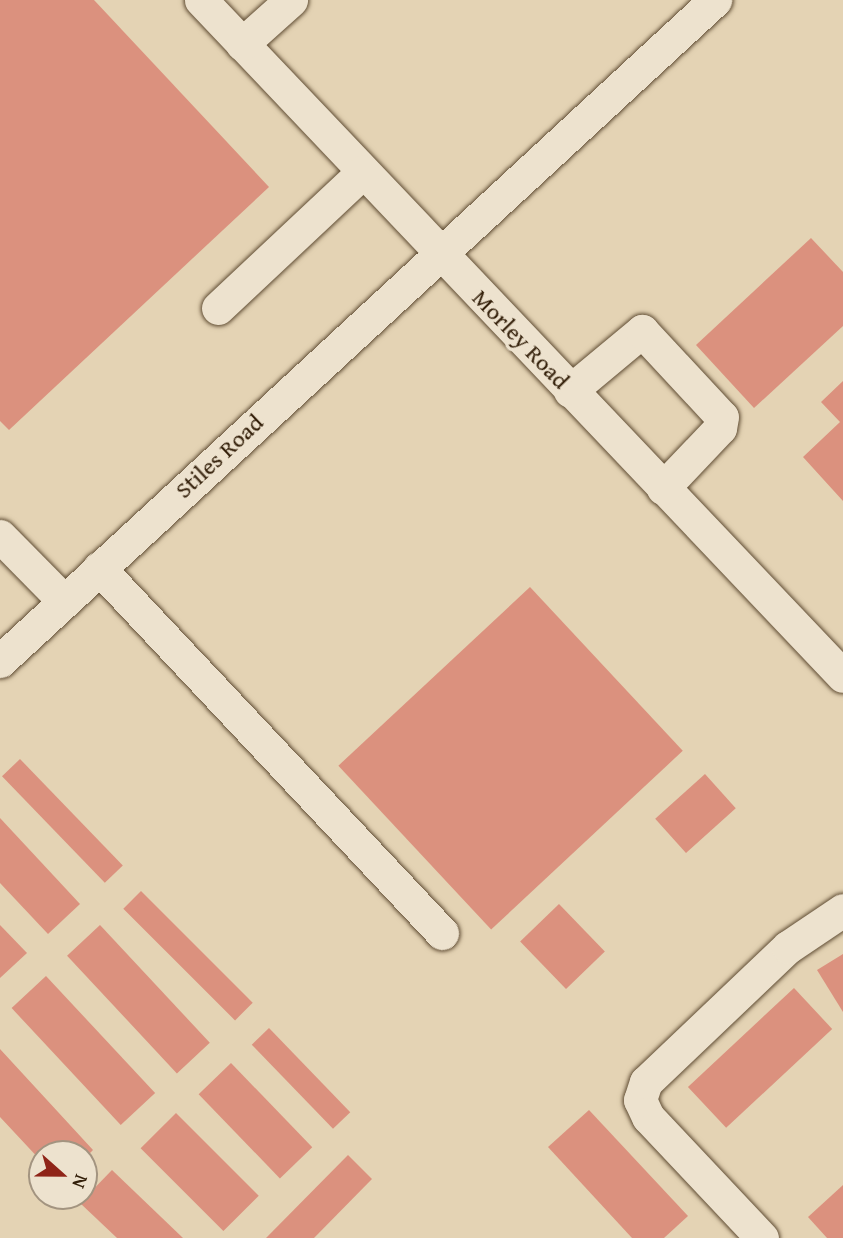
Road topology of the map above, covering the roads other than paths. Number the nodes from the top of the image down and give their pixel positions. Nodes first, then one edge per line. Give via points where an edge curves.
1 (201, 0) edge
2 (291, 0) edge
3 (715, 0) edge
4 (242, 44) junction
5 (363, 172) junction
6 (437, 251) junction
7 (218, 308) dead end
8 (570, 391) junction
9 (663, 488) junction
10 (0, 536) edge
11 (99, 568) junction
12 (64, 601) junction
13 (0, 661) edge
14 (843, 676) edge
15 (843, 910) edge
16 (442, 933) dead end
17 (762, 1238) edge

1 - 4 street, Morley Road
2 - 4 street
3 - 6 street, Stiles Road
4 - 5 street, Morley Road
5 - 6 street, Morley Road
5 - 7 street
6 - 8 street, Morley Road
6 - 11 street, Stiles Road
8 - 9 street, Morley Road
8 - 9 street via 642,331 722,417 720,428
9 - 14 street, Morley Road
10 - 12 street
11 - 12 street, Stiles Road
11 - 16 street
12 - 13 street, Stiles Road
15 - 17 street via 788,947 646,1082 640,1100 648,1117

